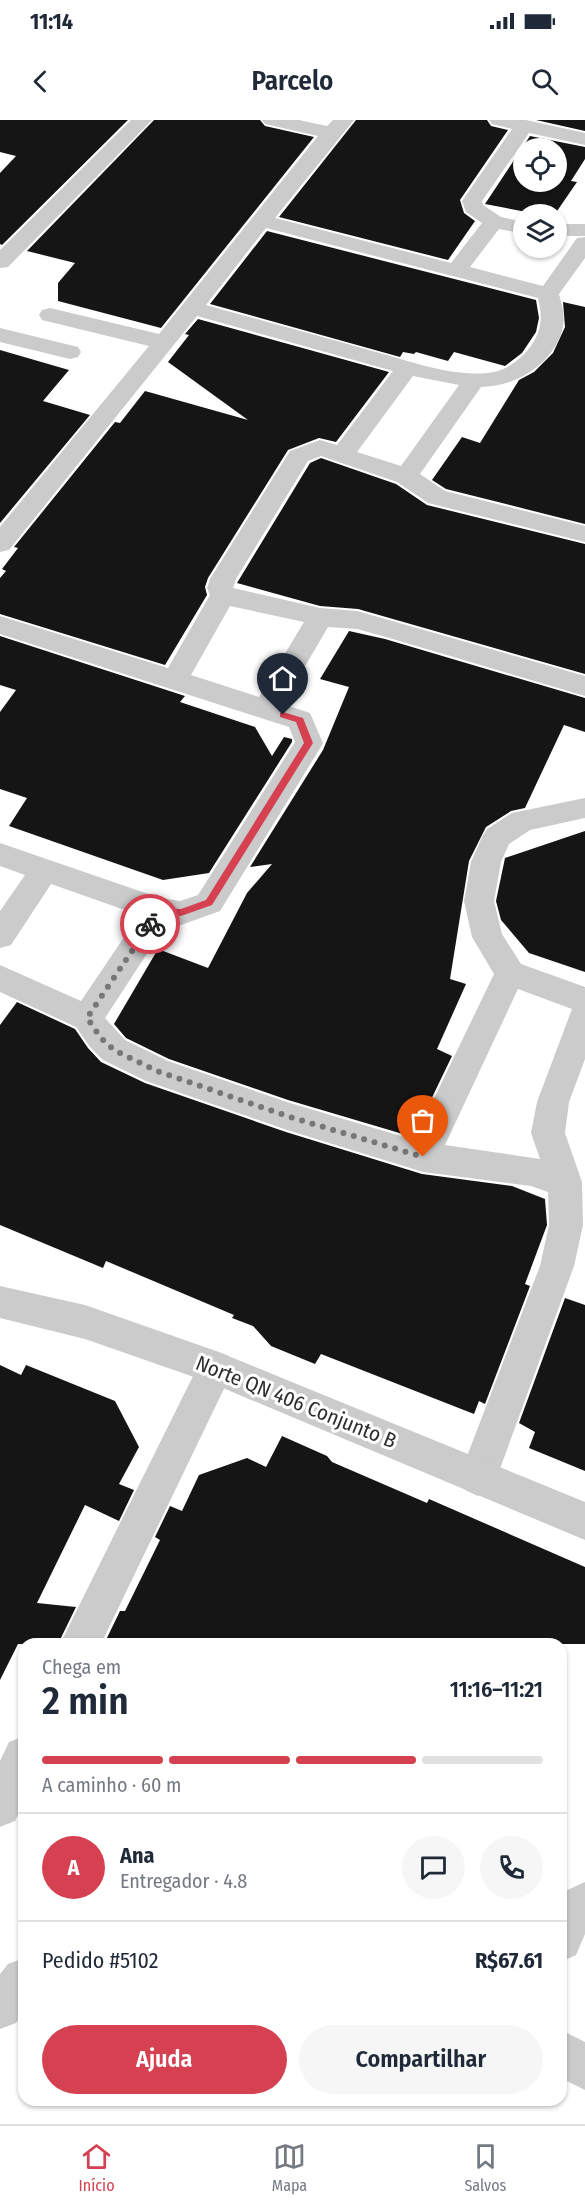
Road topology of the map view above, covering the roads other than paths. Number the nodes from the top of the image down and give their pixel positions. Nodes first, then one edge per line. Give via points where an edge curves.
1 (142, 120) edge
2 (272, 120) edge
3 (499, 120) edge
4 (337, 126) edge
5 (524, 126) junction
6 (585, 139) edge
7 (262, 221) junction
8 (494, 222) junction
9 (513, 226) edge
10 (567, 230) edge
11 (585, 230) edge
12 (585, 243) edge
13 (0, 262) edge
14 (457, 269) junction
15 (548, 294) junction
16 (192, 309) junction
17 (50, 315) dead end
18 (0, 335) edge
19 (163, 342) junction
20 (70, 352) dead end
21 (407, 367) junction
22 (474, 380) junction
23 (343, 454) junction
24 (406, 476) junction
25 (585, 534) edge
26 (0, 544) edge
27 (224, 596) junction
28 (320, 617) junction
29 (0, 625) edge
30 (175, 679) junction
31 (585, 686) edge
32 (266, 709) junction
33 (584, 806) edge
34 (0, 854) edge
35 (44, 870) junction
36 (159, 910) junction
37 (0, 936) edge
38 (510, 974) junction
39 (0, 978) edge
40 (585, 1000) edge
41 (585, 1015) edge
42 (87, 1018) junction
43 (423, 1157) junction
44 (565, 1182) junction
45 (0, 1302) edge
46 (216, 1368) junction
47 (478, 1477) junction
48 (585, 1521) edge
49 (83, 1638) edge
50 (18, 1769) edge
51 (0, 1806) edge
52 (585, 1904) edge
53 (567, 1926) edge
54 (18, 1987) edge
55 (0, 2007) edge
56 (567, 2056) edge
57 (585, 2067) edge

1 - 13 street
2 - 4 street
3 - 5 street
4 - 7 street
5 - 6 street
5 - 8 street via 472,201 472,208
7 - 14 street
7 - 16 street
8 - 9 street
8 - 14 street
10 - 11 street
12 - 15 street
14 - 15 street
15 - 22 street via 552,312 550,333 540,350 521,368 506,375
16 - 19 street
16 - 21 street
17 - 19 street
18 - 20 street
19 - 26 street
21 - 22 street
21 - 23 street
22 - 24 street
23 - 24 street
23 - 27 street via 320,448 299,456 223,579 220,588
24 - 25 street via 437,497
27 - 28 street
27 - 30 street
28 - 31 street via 367,623
28 - 32 street
29 - 30 street
30 - 32 street
32 - 36 street via 300,720 309,743 209,903 181,913
33 - 38 street via 522,821 497,837 486,862 479,901 487,937
34 - 35 street
35 - 36 street
35 - 37 street
36 - 42 street
38 - 40 street
38 - 43 street
39 - 42 street
41 - 44 street via 553,1102 548,1133
42 - 43 street via 114,1050 157,1071
43 - 44 street via 531,1172
44 - 47 street via 566,1225 557,1266
45 - 46 street, Norte QN 406 Conjunto B via 86,1322
46 - 47 street, Norte QN 406 Conjunto B
46 - 49 street
47 - 48 street, Norte QN 406 Conjunto B
50 - 51 street
52 - 53 street via 573,1912
54 - 55 street
56 - 57 street

